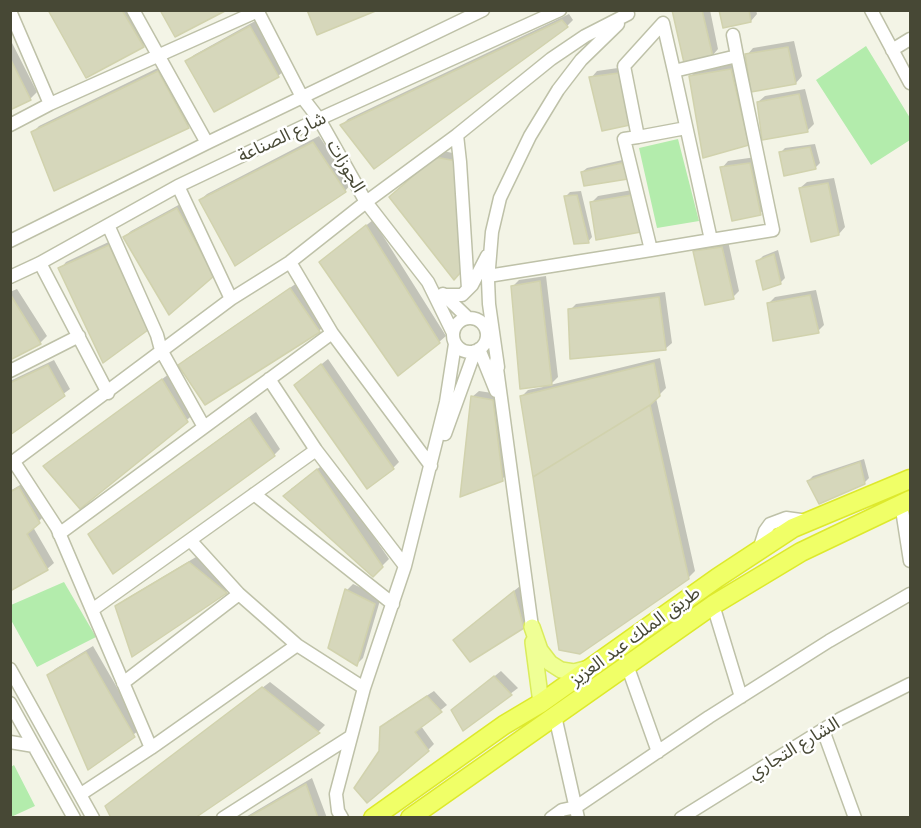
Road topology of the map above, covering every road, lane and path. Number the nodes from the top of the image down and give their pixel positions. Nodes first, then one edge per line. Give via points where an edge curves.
1 (133, 10) edge
2 (560, 10) edge
3 (870, 10) edge
4 (10, 11) edge
5 (257, 11) edge
6 (476, 12) edge
7 (630, 12) edge
8 (733, 35) dead end
9 (910, 39) edge
10 (892, 50) junction
11 (159, 55) junction
12 (737, 56) junction
13 (674, 70) junction
14 (910, 83) edge
15 (302, 97) junction
16 (50, 104) junction
17 (319, 119) junction
18 (10, 125) edge
19 (686, 128) junction
20 (457, 135) junction
21 (638, 137) junction
22 (207, 143) junction
23 (178, 186) junction
24 (366, 202) junction
25 (108, 225) junction
26 (10, 240) edge
27 (711, 240) junction
28 (651, 250) junction
29 (489, 253) junction
30 (290, 262) junction
31 (40, 263) junction
32 (488, 276) junction
33 (10, 277) edge
34 (428, 282) junction
35 (468, 289) junction
36 (445, 296) junction
37 (231, 299) junction
38 (489, 304) junction
39 (468, 318) junction
40 (486, 332) junction
41 (332, 333) junction
42 (79, 336) junction
43 (454, 338) junction
44 (161, 350) junction
45 (477, 350) junction
46 (498, 367) junction
47 (10, 371) edge
48 (269, 379) junction
49 (108, 393) junction
50 (504, 409) junction
51 (204, 427) junction
52 (316, 450) junction
53 (12, 463) edge
54 (432, 466) junction
55 (910, 478) edge
56 (254, 494) junction
57 (906, 502) edge
58 (59, 534) junction
59 (190, 540) junction
60 (910, 561) edge
61 (405, 566) junction
62 (239, 594) junction
63 (910, 594) edge
64 (393, 604) junction
65 (713, 606) junction
66 (92, 610) junction
67 (532, 627) junction
68 (297, 645) junction
69 (627, 665) junction
70 (592, 667) junction
71 (10, 669) edge
72 (123, 683) junction
73 (910, 684) edge
74 (364, 688) junction
75 (741, 697) junction
76 (10, 703) edge
77 (541, 703) junction
78 (555, 716) junction
79 (823, 730) junction
80 (350, 737) junction
81 (10, 742) edge
82 (34, 746) junction
83 (151, 748) junction
84 (658, 752) junction
85 (81, 794) junction
86 (577, 812) edge
87 (74, 818) edge
88 (93, 818) edge
89 (223, 818) edge
90 (342, 818) edge
91 (373, 818) edge
92 (410, 818) edge
93 (550, 818) edge
94 (681, 818) edge
95 (855, 818) edge

1 - 11 street
2 - 17 street, شارع الصناعة
3 - 10 street
4 - 16 street
5 - 11 street
5 - 15 street, الجوزات
6 - 15 street, شارع الصناعة
7 - 20 street via 552,59
7 - 29 street via 581,60 542,116 500,198
8 - 12 street
9 - 10 street
10 - 14 street
11 - 16 street
11 - 22 street
12 - 13 street
12 - 27 street via 773,230
13 - 19 street
13 - 21 street via 663,23 624,66
15 - 17 street, الجوزات
15 - 22 street, شارع الصناعة
16 - 18 street
17 - 23 street, شارع الصناعة
17 - 24 street, الجوزات
19 - 21 street
19 - 27 street
20 - 24 street
20 - 35 street
21 - 28 street via 624,140
22 - 26 street, شارع الصناعة
23 - 25 street, شارع الصناعة
23 - 37 street
24 - 30 street
24 - 34 street, الجوزات
25 - 31 street, شارع الصناعة
25 - 44 street
27 - 28 street
28 - 32 street
29 - 32 street
29 - 35 street
30 - 37 street
30 - 41 street
31 - 33 street, شارع الصناعة
31 - 42 street
32 - 38 street
34 - 36 street
34 - 43 street
35 - 36 street via 462,295
36 - 39 street
37 - 44 street
38 - 40 street
38 - 46 street
39 - 40 street via 478,321
39 - 43 street via 458,323
40 - 45 street via 484,344
40 - 46 street
41 - 48 street
41 - 54 street
42 - 47 street
42 - 49 street
43 - 45 street via 464,351
43 - 54 street
44 - 49 street
44 - 51 street
45 - 50 street
45 - 54 street
46 - 50 street
48 - 51 street
48 - 52 street
49 - 53 street
50 - 67 street
51 - 58 street
52 - 56 street
52 - 61 street
53 - 58 street
54 - 61 street
55 - 70 highway, طريق الملك عبد العزيز via 794,528
56 - 59 street
56 - 64 street
57 - 60 street
57 - 65 highway, طريق الملك عبد العزيز via 801,552
58 - 66 street
59 - 62 street
59 - 66 street
61 - 64 street
62 - 68 street
62 - 72 street
63 - 75 street
64 - 74 street
65 - 69 highway, طريق الملك عبد العزيز
65 - 75 street
66 - 72 street
67 - 70 main road via 540,650 550,663 574,672
67 - 77 main road
68 - 74 street
68 - 83 street
69 - 78 highway, طريق الملك عبد العزيز
69 - 84 street
70 - 77 highway, طريق الملك عبد العزيز
71 - 85 street
72 - 83 street
73 - 79 street, الشارع التجاري
74 - 80 street
75 - 84 street
76 - 82 street
77 - 91 highway, طريق الملك عبد العزيز
78 - 86 street
78 - 92 highway, طريق الملك عبد العزيز
79 - 94 street, الشارع التجاري
79 - 95 street
80 - 89 street
80 - 90 street via 336,794
81 - 82 street
82 - 87 street
83 - 85 street
84 - 86 street
85 - 88 street
86 - 93 street via 562,810

